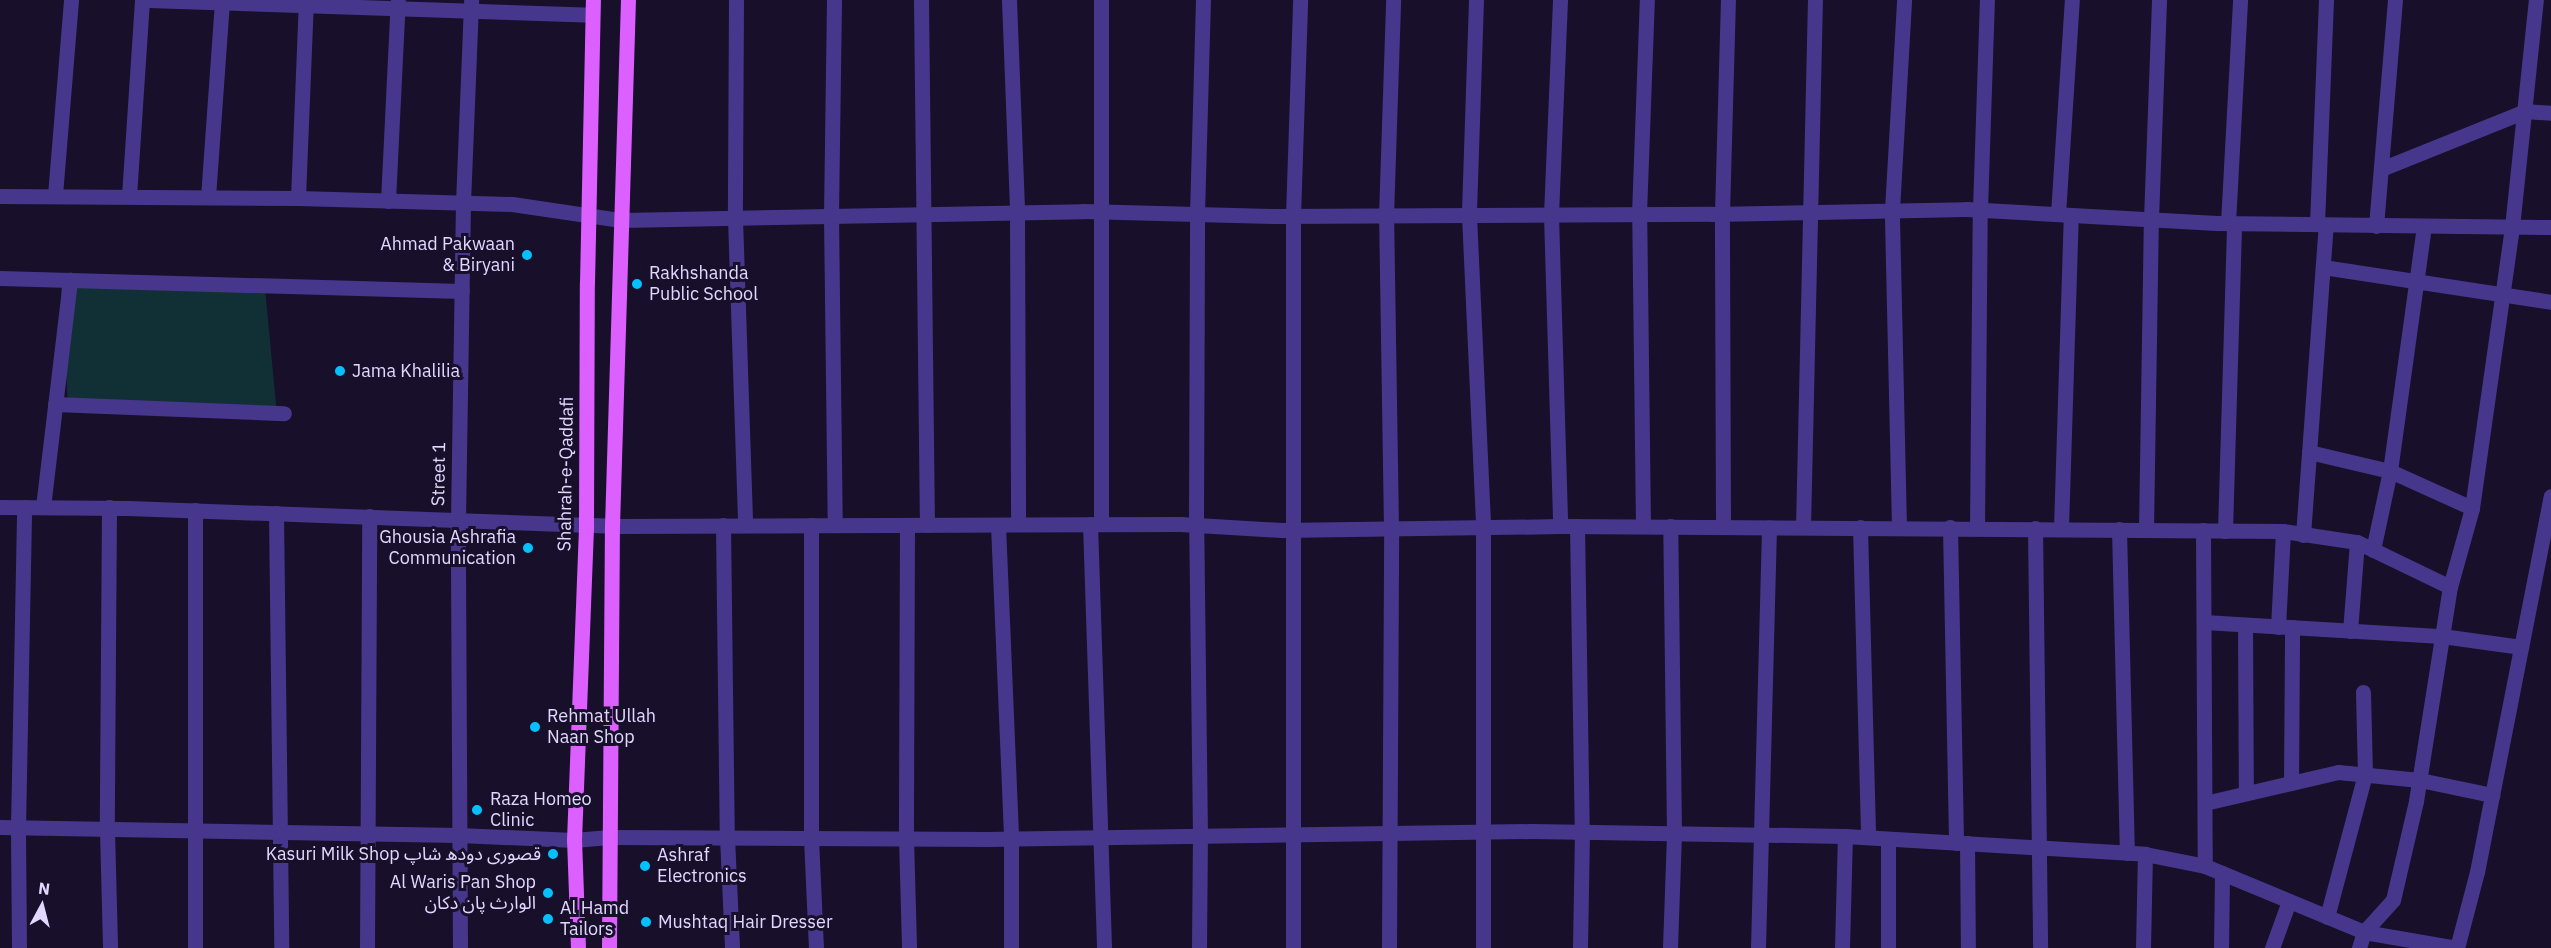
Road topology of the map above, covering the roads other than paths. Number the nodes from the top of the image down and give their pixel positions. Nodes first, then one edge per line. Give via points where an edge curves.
1 (71, 0) edge
2 (142, 0) edge
3 (148, 0) edge
4 (628, 0) edge
5 (736, 0) edge
6 (834, 0) edge
7 (921, 0) edge
8 (1009, 0) edge
9 (1101, 0) edge
10 (1203, 0) edge
11 (1300, 0) edge
12 (1392, 0) edge
13 (1476, 0) edge
14 (1560, 0) edge
15 (1647, 0) edge
16 (1728, 0) edge
17 (1815, 0) edge
18 (1904, 0) edge
19 (1987, 0) edge
20 (2072, 0) edge
21 (2159, 0) edge
22 (2240, 0) edge
23 (2326, 0) edge
24 (2396, 0) edge
25 (2536, 0) edge
26 (222, 1) edge
27 (306, 3) edge
28 (398, 4) edge
29 (471, 6) edge
30 (593, 8) edge
31 (2525, 111) junction
32 (2551, 113) edge
33 (2380, 169) junction
34 (56, 195) junction
35 (0, 196) edge
36 (129, 196) junction
37 (208, 197) junction
38 (298, 198) junction
39 (388, 201) junction
40 (463, 203) junction
41 (1892, 210) junction
42 (1980, 210) junction
43 (1100, 211) junction
44 (1017, 212) junction
45 (1809, 212) junction
46 (1722, 213) junction
47 (588, 214) junction
48 (922, 214) junction
49 (1197, 214) junction
50 (1551, 214) junction
51 (1639, 214) junction
52 (2065, 214) junction
53 (1469, 215) junction
54 (831, 216) junction
55 (1293, 216) junction
56 (1386, 216) junction
57 (735, 218) junction
58 (2151, 219) junction
59 (621, 220) junction
60 (2231, 223) junction
61 (2322, 225) junction
62 (2376, 226) junction
63 (2424, 226) junction
64 (2512, 227) junction
65 (2551, 227) edge
66 (2323, 267) junction
67 (0, 278) edge
68 (70, 280) junction
69 (2416, 281) junction
70 (462, 291) junction
71 (2503, 295) junction
72 (2551, 302) edge
73 (55, 404) junction
74 (284, 412) dead end
75 (2309, 452) junction
76 (2390, 471) junction
77 (2551, 495) edge
78 (0, 507) edge
79 (24, 507) junction
80 (43, 507) junction
81 (109, 507) junction
82 (2472, 508) junction
83 (195, 510) junction
84 (276, 513) junction
85 (369, 516) junction
86 (458, 520) junction
87 (586, 524) junction
88 (1018, 524) junction
89 (1095, 524) junction
90 (723, 525) junction
91 (745, 525) junction
92 (811, 525) junction
93 (835, 525) junction
94 (907, 525) junction
95 (927, 525) junction
96 (998, 525) junction
97 (1196, 525) junction
98 (612, 526) junction
99 (1560, 526) junction
100 (1577, 526) junction
101 (1643, 526) junction
102 (1670, 526) junction
103 (1723, 526) junction
104 (1483, 527) junction
105 (1769, 527) junction
106 (1803, 527) junction
107 (1860, 527) junction
108 (1899, 527) junction
109 (1950, 527) junction
110 (1977, 527) junction
111 (1391, 528) junction
112 (2035, 528) junction
113 (2061, 528) junction
114 (2119, 529) junction
115 (1293, 530) junction
116 (2146, 530) junction
117 (2204, 530) junction
118 (2225, 531) junction
119 (2283, 531) junction
120 (2303, 535) junction
121 (2357, 542) junction
122 (2373, 550) junction
123 (2450, 587) junction
124 (2204, 622) junction
125 (2245, 625) junction
126 (2285, 627) junction
127 (2349, 630) junction
128 (2442, 636) junction
129 (2521, 647) junction
130 (2363, 692) dead end
131 (2365, 774) junction
132 (2420, 780) junction
133 (2291, 783) junction
134 (2246, 793) junction
135 (2492, 795) junction
136 (2205, 803) junction
137 (0, 827) edge
138 (18, 828) junction
139 (107, 830) junction
140 (1485, 831) junction
141 (195, 832) junction
142 (1582, 832) junction
143 (279, 833) junction
144 (1390, 833) junction
145 (1674, 833) junction
146 (367, 834) junction
147 (1292, 834) junction
148 (459, 835) junction
149 (1762, 835) junction
150 (1200, 836) junction
151 (1845, 836) junction
152 (609, 837) junction
153 (727, 837) junction
154 (1102, 837) junction
155 (1868, 837) junction
156 (811, 838) junction
157 (906, 838) junction
158 (1011, 838) junction
159 (1888, 838) junction
160 (574, 840) junction
161 (1961, 843) junction
162 (2040, 848) junction
163 (2127, 853) junction
164 (2145, 855) junction
165 (2205, 866) junction
166 (2222, 873) junction
167 (2289, 901) junction
168 (2327, 916) junction
169 (2364, 932) junction
170 (19, 948) edge
171 (110, 948) edge
172 (195, 948) edge
173 (281, 948) edge
174 (367, 948) edge
175 (460, 948) edge
176 (578, 948) edge
177 (609, 948) edge
178 (732, 948) edge
179 (816, 948) edge
180 (909, 948) edge
181 (1011, 948) edge
182 (1104, 948) edge
183 (1199, 948) edge
184 (1293, 948) edge
185 (1389, 948) edge
186 (1483, 948) edge
187 (1580, 948) edge
188 (1670, 948) edge
189 (1758, 948) edge
190 (1842, 948) edge
191 (1888, 948) edge
192 (1968, 948) edge
193 (2040, 948) edge
194 (2143, 948) edge
195 (2221, 948) edge
196 (2272, 948) edge
197 (2359, 948) edge
198 (2457, 948) edge

1 - 34 street
2 - 36 street
3 - 26 street
4 - 59 main road
5 - 57 street
6 - 54 street
7 - 48 street
8 - 44 street
9 - 43 street
10 - 49 street
11 - 55 street
12 - 56 street
13 - 53 street
14 - 50 street
15 - 51 street
16 - 46 street
17 - 45 street
18 - 41 street
19 - 42 street
20 - 52 street
21 - 58 street
22 - 60 street
23 - 61 street
24 - 33 street
25 - 31 street
26 - 27 street
26 - 37 street
27 - 28 street
27 - 38 street
28 - 29 street
28 - 39 street
29 - 30 street
29 - 40 street, Street 1
30 - 47 main road, Shahrah-e-Qaddafi
31 - 32 street
31 - 33 street
31 - 64 street
33 - 62 street
34 - 35 street
34 - 36 street
36 - 37 street
37 - 38 street
38 - 39 street
39 - 40 street
40 - 47 street via 512,204
40 - 70 street, Street 1
41 - 42 street
41 - 45 street
41 - 108 street
42 - 52 street
42 - 110 street
43 - 44 street
43 - 49 street
43 - 89 street
44 - 48 street
44 - 88 street
45 - 46 street
45 - 106 street
46 - 51 street
46 - 103 street
47 - 59 street
47 - 87 main road, Shahrah-e-Qaddafi
48 - 54 street
48 - 95 street
49 - 55 street
49 - 97 street
50 - 51 street
50 - 53 street
50 - 99 street
51 - 101 street
52 - 58 street
52 - 113 street
53 - 56 street
53 - 104 street
54 - 57 street
54 - 93 street
55 - 56 street
55 - 115 street
56 - 111 street
57 - 59 street
57 - 91 street
58 - 60 street
58 - 116 street
59 - 98 main road
60 - 61 street
60 - 118 street
61 - 62 street
61 - 66 street
62 - 63 street
63 - 64 street
63 - 69 street
64 - 65 street
64 - 71 street
66 - 69 street
66 - 75 street
67 - 68 street
68 - 70 street
68 - 73 street
69 - 71 street
69 - 76 street
70 - 86 street, Street 1
71 - 72 street
71 - 82 street
73 - 74 street
73 - 80 street
75 - 76 street
75 - 120 street
76 - 82 street
76 - 122 street
77 - 129 street
78 - 79 street
79 - 80 street
79 - 138 street
80 - 81 street
81 - 83 street
81 - 139 street
82 - 123 street
83 - 84 street
83 - 141 street
84 - 85 street
84 - 143 street
85 - 86 street
85 - 146 street
86 - 87 street
86 - 148 street, Street 1
87 - 98 street
87 - 160 main road, Shahrah-e-Qaddafi
88 - 89 street
88 - 96 street
89 - 97 street
89 - 154 street
90 - 91 street
90 - 98 street
90 - 153 street
91 - 92 street
92 - 93 street
92 - 156 street
93 - 94 street
94 - 95 street
94 - 157 street
95 - 96 street
96 - 158 street
97 - 115 street
97 - 150 street
98 - 152 main road
99 - 100 street
99 - 104 street
100 - 101 street
100 - 142 street
101 - 102 street
102 - 103 street
102 - 145 street
103 - 105 street
104 - 111 street
104 - 140 street
105 - 106 street
105 - 149 street
106 - 107 street
107 - 108 street
107 - 155 street
108 - 109 street
109 - 110 street
109 - 161 street
110 - 112 street
111 - 115 street
111 - 144 street
112 - 113 street
112 - 162 street
113 - 114 street
114 - 116 street
114 - 163 street
115 - 147 street
116 - 117 street
117 - 118 street
117 - 124 street
118 - 119 street
119 - 120 street
119 - 126 street
120 - 121 street
121 - 122 street
121 - 127 street
122 - 123 street
123 - 128 street
124 - 125 street
124 - 136 street
125 - 126 street
125 - 134 street
126 - 127 street
126 - 133 street
127 - 128 street
128 - 129 street
128 - 132 street
129 - 135 street
130 - 131 street
131 - 132 street
131 - 133 street via 2338,772
131 - 168 street
132 - 135 street
132 - 169 street via 2392,900
133 - 134 street
134 - 136 street
135 - 198 street
136 - 165 street
137 - 138 street
138 - 139 street
138 - 170 street
139 - 141 street
139 - 171 street
140 - 142 street
140 - 144 street
140 - 186 street
141 - 143 street
141 - 172 street
142 - 145 street
142 - 187 street
143 - 146 street
143 - 173 street
144 - 147 street
144 - 185 street
145 - 149 street
145 - 188 street
146 - 148 street
146 - 174 street
147 - 150 street
147 - 184 street
148 - 160 street
148 - 175 street, Street 1
149 - 151 street
149 - 189 street
150 - 154 street
150 - 183 street
151 - 155 street
151 - 190 street
152 - 153 street
152 - 160 street
152 - 177 main road
153 - 156 street
153 - 178 street
154 - 158 street
154 - 182 street
155 - 159 street
156 - 157 street
156 - 179 street
157 - 158 street
157 - 180 street
158 - 181 street
159 - 161 street
159 - 191 street
160 - 176 main road, Shahrah-e-Qaddafi
161 - 162 street
161 - 192 street
162 - 163 street
162 - 193 street
163 - 164 street
164 - 165 street
164 - 194 street
165 - 166 street
166 - 167 street
166 - 195 street
167 - 168 street
167 - 196 street
168 - 169 street
169 - 197 street
169 - 198 street

